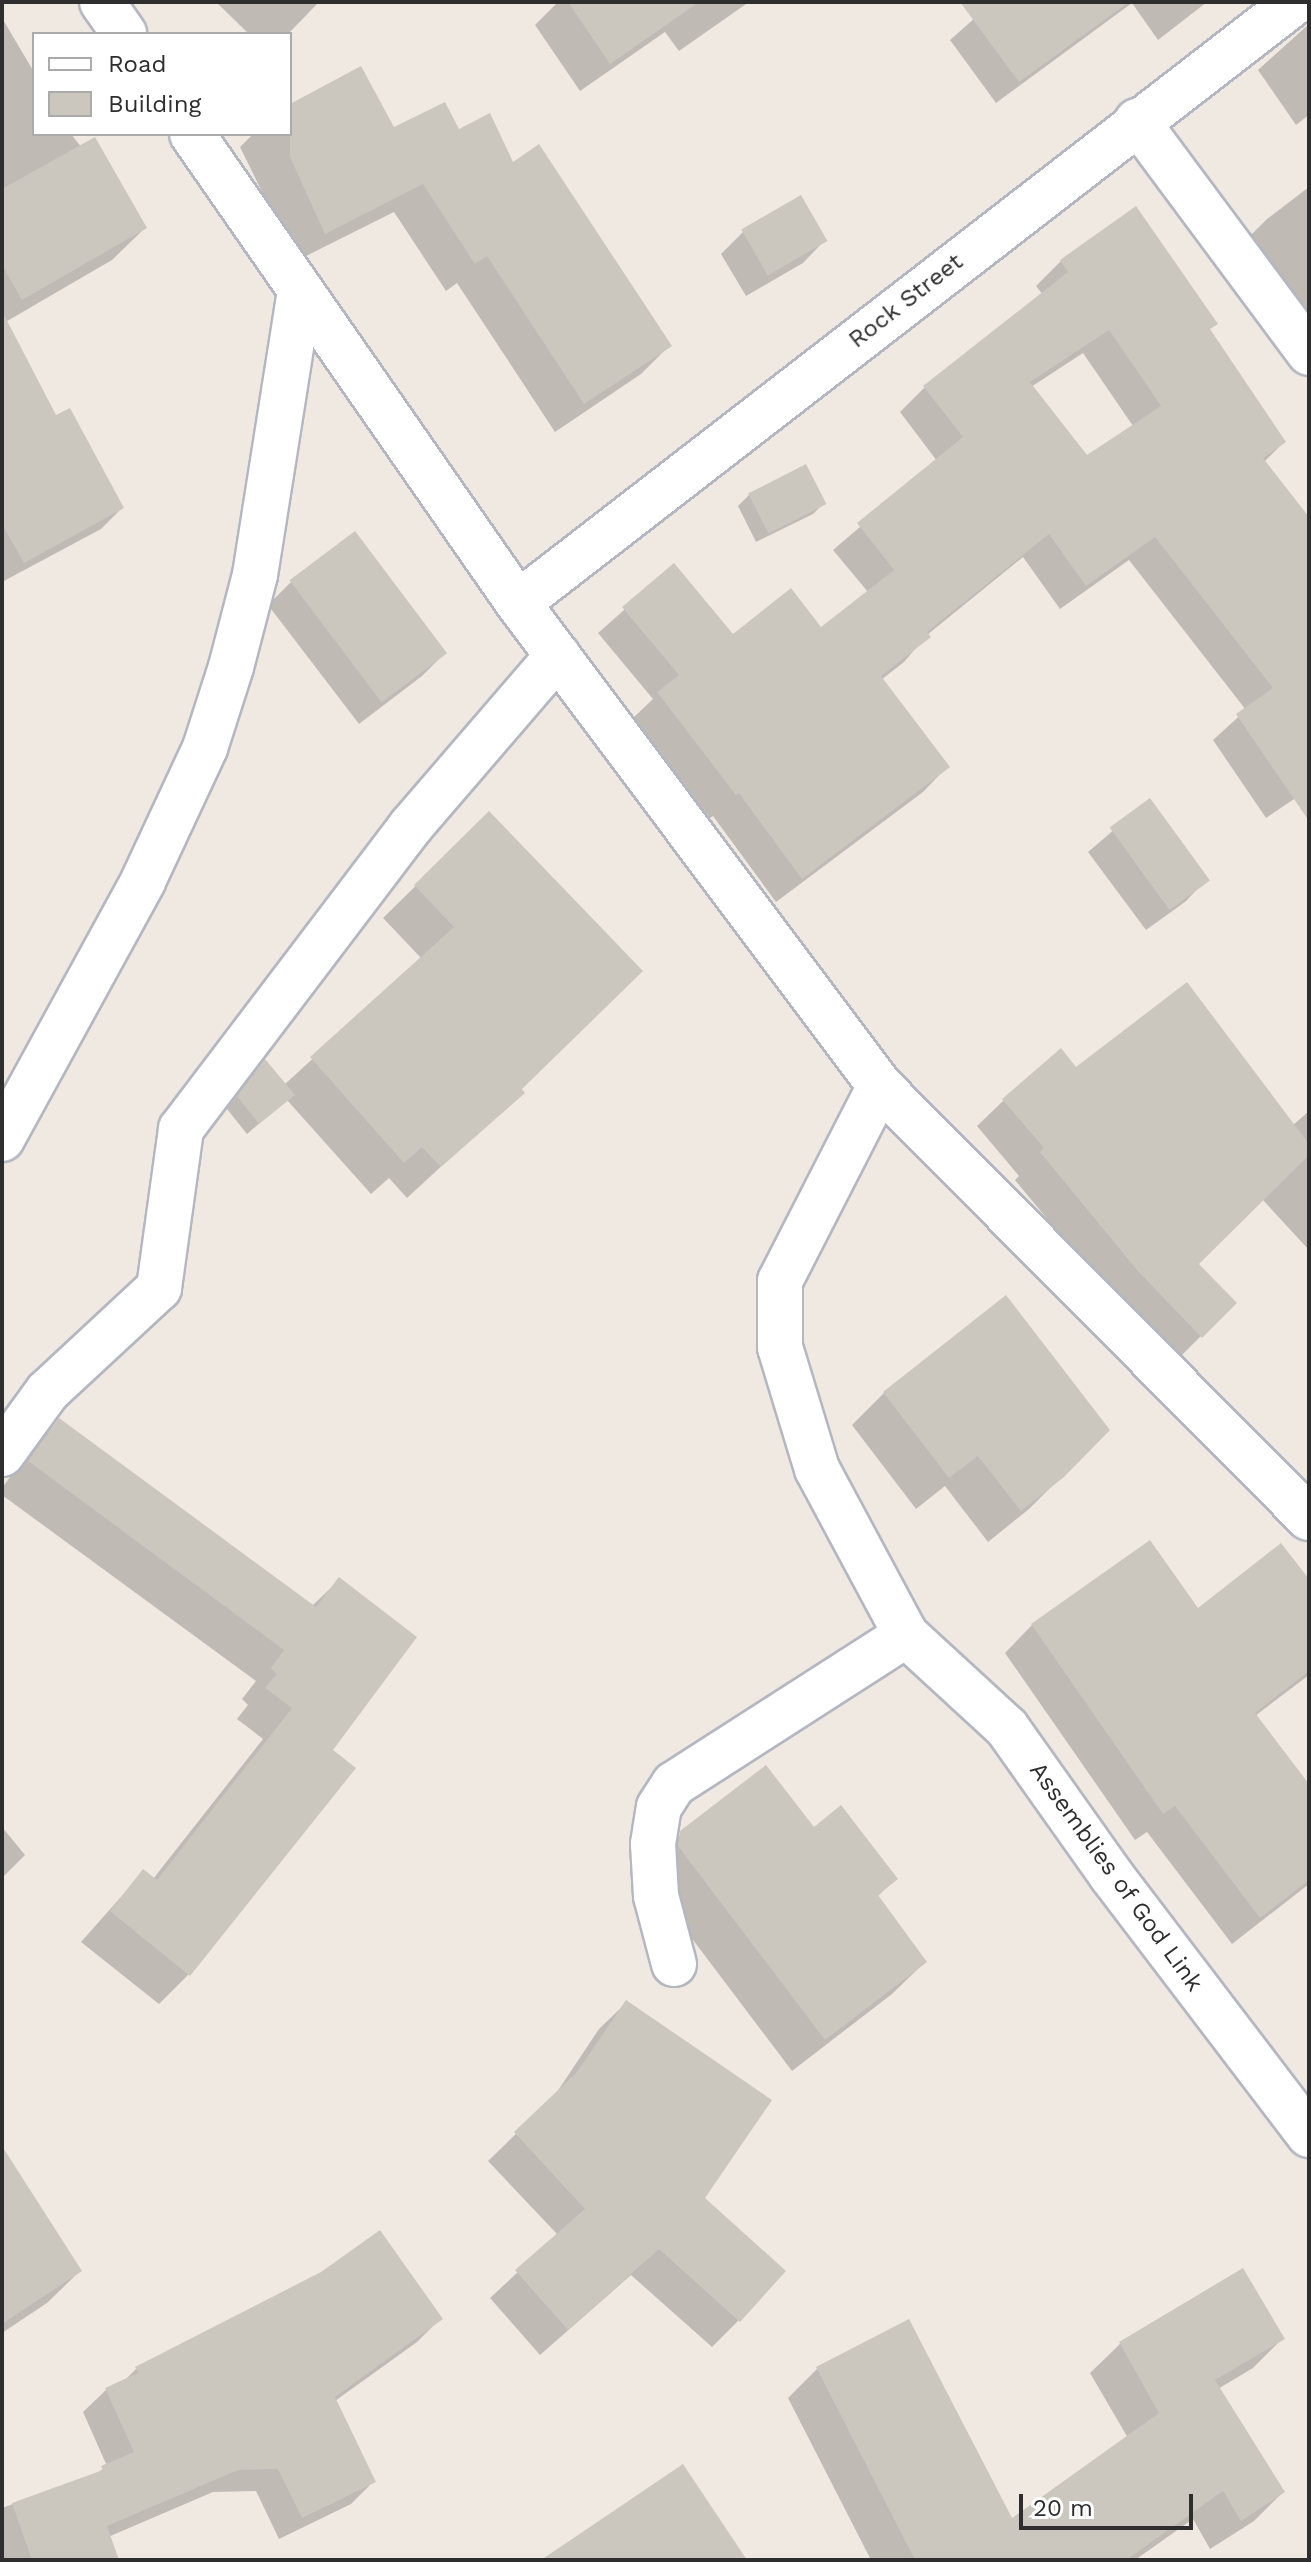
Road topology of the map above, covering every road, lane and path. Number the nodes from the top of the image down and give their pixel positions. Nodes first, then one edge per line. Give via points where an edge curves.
1 (102, 2) edge
2 (1295, 2) edge
3 (123, 32) edge
4 (1137, 121) junction
5 (193, 136) edge
6 (300, 292) junction
7 (1309, 353) edge
8 (518, 603) junction
9 (558, 655) junction
10 (880, 1086) junction
11 (2, 1139) edge
12 (2, 1454) edge
13 (1309, 1518) edge
14 (906, 1635) junction
15 (674, 1964) dead end
16 (1309, 2135) edge

1 - 3 street
2 - 4 street, Rock Street
4 - 7 street
4 - 8 street, Rock Street
5 - 6 street
6 - 8 street
6 - 11 street via 255,575 205,748 143,881
8 - 9 street
9 - 10 street
9 - 12 street via 411,826 181,1129 159,1288 47,1392
10 - 13 street
10 - 14 street, Assemblies of God Link via 780,1281 780,1347 817,1469
14 - 15 street via 674,1784 659,1807 653,1844 656,1896
14 - 16 street, Assemblies of God Link via 1007,1728 1111,1875

